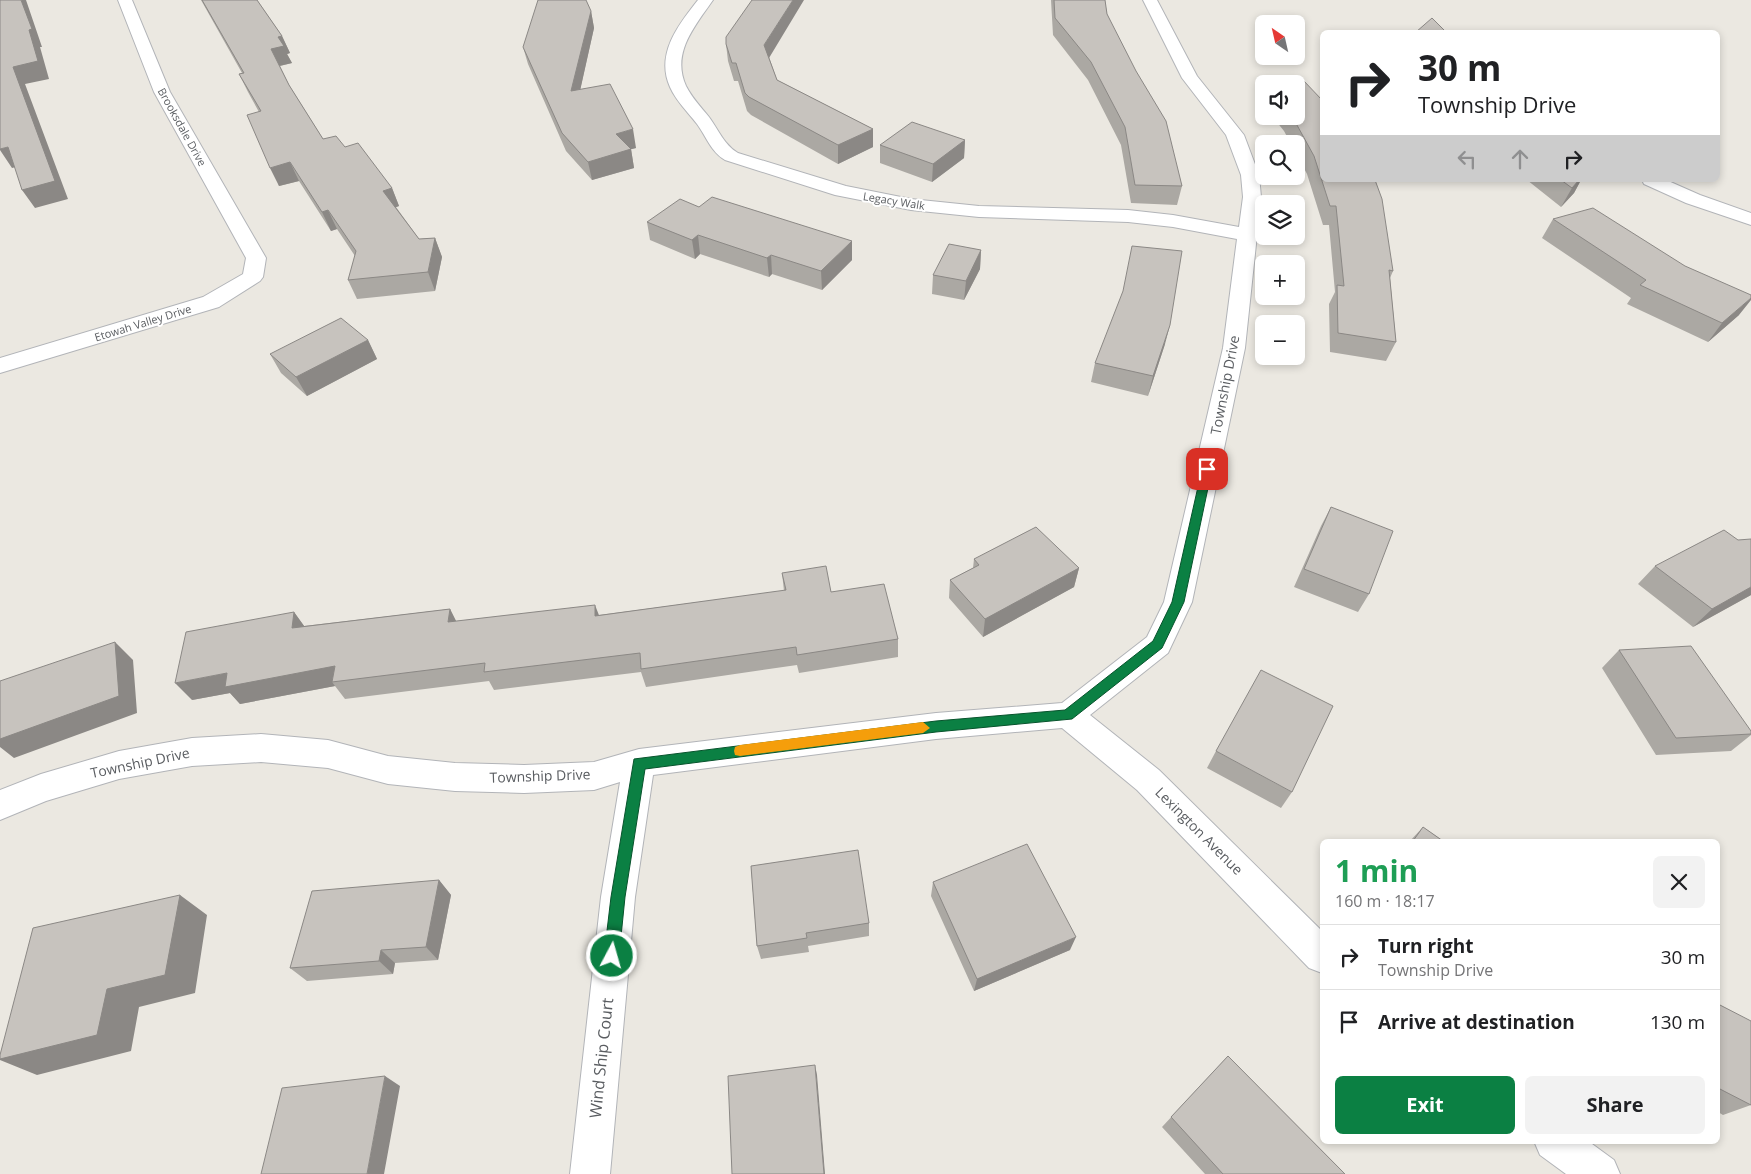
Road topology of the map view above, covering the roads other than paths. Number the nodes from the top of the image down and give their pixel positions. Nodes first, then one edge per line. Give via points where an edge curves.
1 (125, 0) edge
2 (706, 0) edge
3 (1150, 0) edge
4 (1655, 182) edge
5 (1751, 219) edge
6 (1247, 235) junction
7 (251, 248) joint
8 (0, 366) edge
9 (1068, 715) junction
10 (639, 764) junction
11 (0, 805) edge
12 (1320, 953) edge
13 (1558, 1144) edge
14 (590, 1174) edge
15 (1600, 1174) edge

1 - 7 street, Brooksdale Drive via 162,92
2 - 6 street, Legacy Walk via 675,50 672,66 677,88 686,104 727,154 838,191 892,202 958,210 1129,216
3 - 6 street, Township Drive via 1190,78 1222,116 1244,154 1252,197
4 - 5 street
6 - 9 street, Township Drive via 1234,348 1178,602 1158,645
7 - 8 street, Etowah Valley Drive via 256,258 253,277 211,302
9 - 10 street, Township Drive via 936,726
9 - 12 street, Lexington Avenue via 1148,780
10 - 11 street, Township Drive via 594,776 514,779 388,770 328,754 261,748 192,752 118,764 41,788
10 - 14 street, Wind Ship Court via 618,897
13 - 15 street

